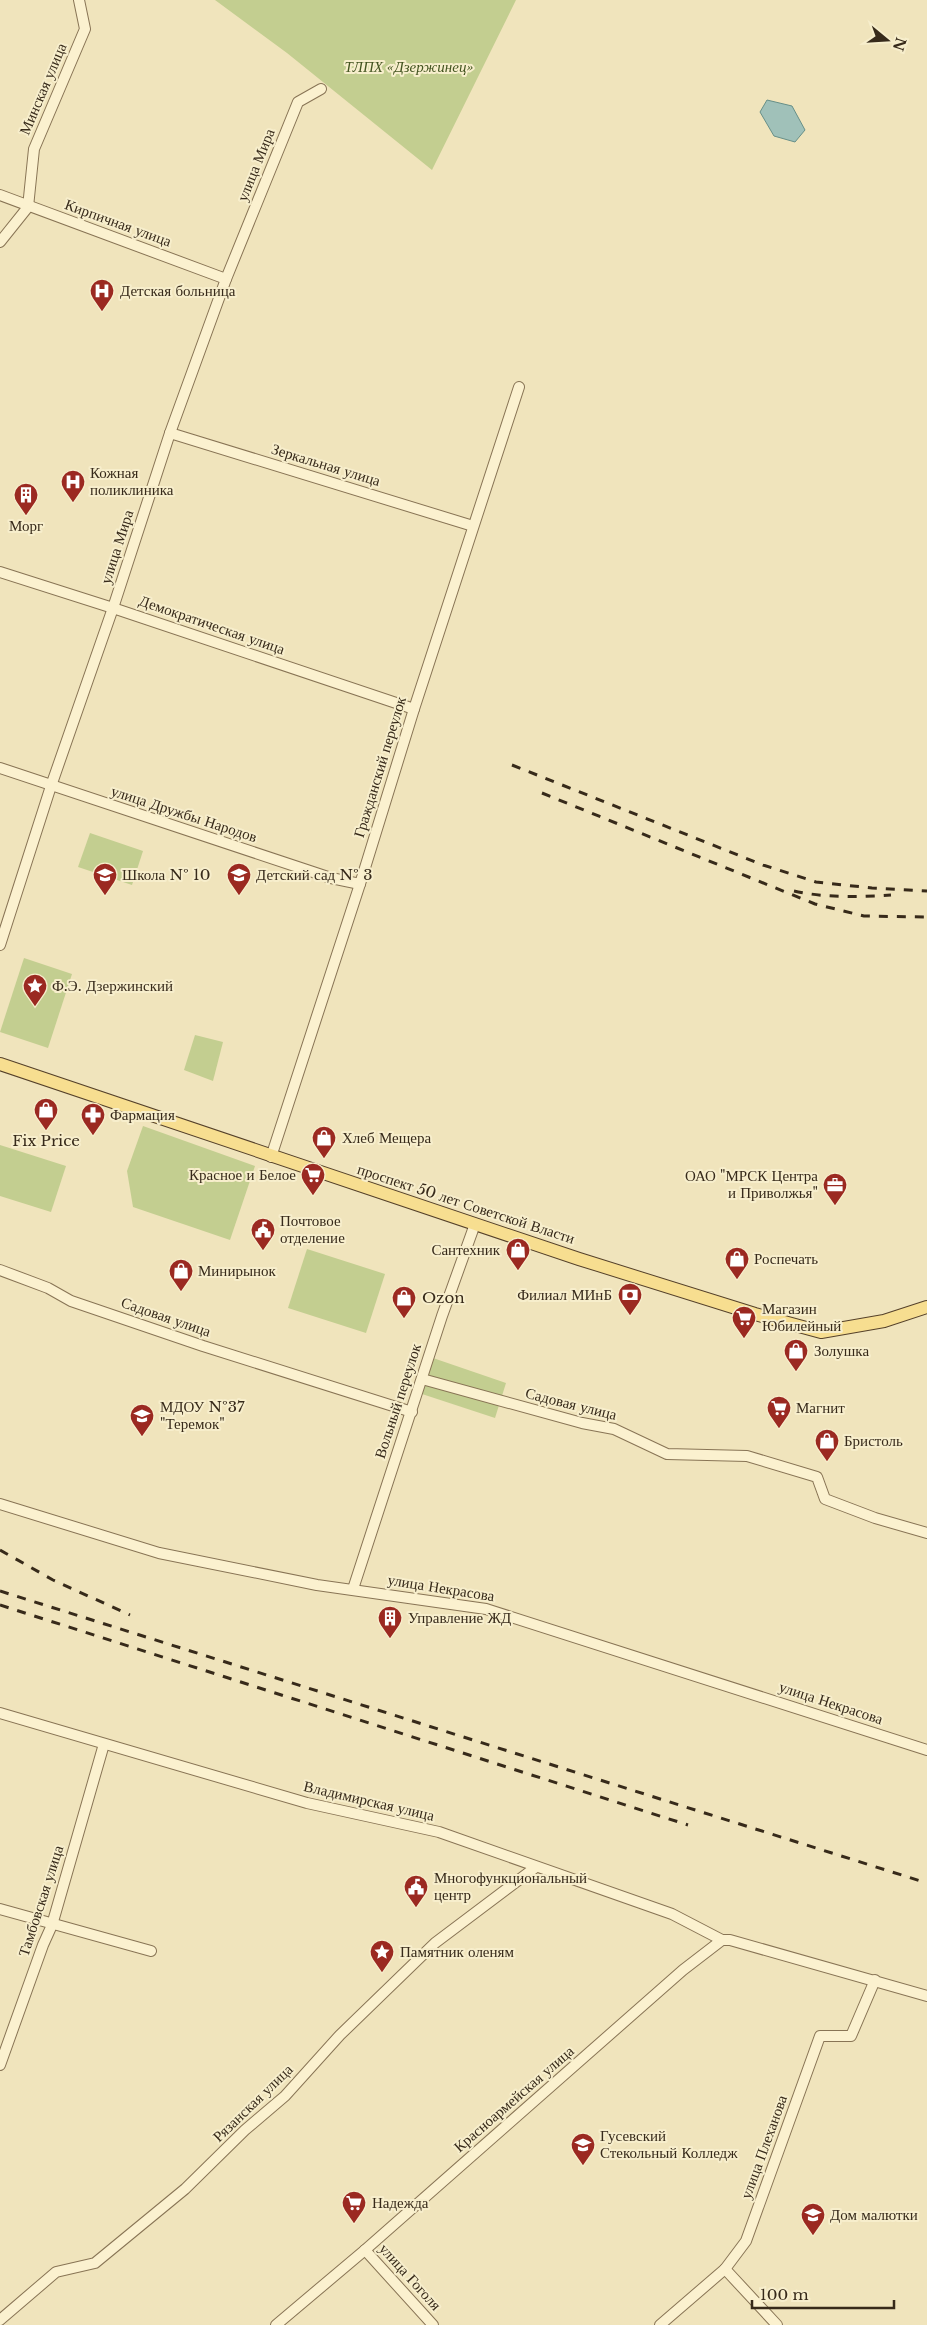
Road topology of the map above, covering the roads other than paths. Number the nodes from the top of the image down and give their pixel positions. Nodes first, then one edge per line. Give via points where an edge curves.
1 (79, 0) edge
2 (321, 89) dead end
3 (0, 195) edge
4 (28, 207) junction
5 (0, 242) edge
6 (226, 279) junction
7 (520, 387) dead end
8 (170, 433) junction
9 (474, 526) junction
10 (0, 572) edge
11 (113, 608) junction
12 (414, 709) junction
13 (0, 768) edge
14 (51, 786) junction
15 (360, 884) junction
16 (0, 945) edge
17 (0, 1064) edge
18 (271, 1157) junction
19 (475, 1224) junction
20 (0, 1270) edge
21 (927, 1307) edge
22 (422, 1379) junction
23 (412, 1412) junction
24 (0, 1504) edge
25 (927, 1533) edge
26 (353, 1589) junction
27 (0, 1713) edge
28 (104, 1744) junction
29 (927, 1750) edge
30 (536, 1867) junction
31 (0, 1910) edge
32 (52, 1925) junction
33 (722, 1940) junction
34 (151, 1951) dead end
35 (875, 1980) junction
36 (927, 1996) edge
37 (4, 2048) edge
38 (0, 2065) edge
39 (365, 2250) junction
40 (725, 2269) junction
41 (0, 2320) edge
42 (276, 2325) edge
43 (433, 2325) edge
44 (660, 2325) edge
45 (777, 2325) edge

1 - 4 street, Минская улица via 85,29 34,149
2 - 6 street, улица Мира via 298,102
3 - 4 street, Кирпичная улица
4 - 5 street
4 - 6 street, Кирпичная улица
6 - 8 street, улица Мира
7 - 9 street, Гражданский переулок
8 - 9 street, Зеркальная улица
8 - 11 street, улица Мира
9 - 12 street, Гражданский переулок
10 - 11 street, Демократическая улица
11 - 12 street, Демократическая улица
11 - 14 street, улица Мира
12 - 15 street, Гражданский переулок
13 - 14 street, улица Дружбы Народов
14 - 15 street, улица Дружбы Народов via 331,878
14 - 16 street, улица Мира
15 - 18 street, Гражданский переулок
17 - 18 main road, проспект 50 лет Советской Власти
18 - 19 main road, проспект 50 лет Советской Власти
19 - 21 main road, проспект 50 лет Советской Власти via 821,1332 884,1321
19 - 22 street, Вольный переулок
20 - 23 street, Садовая улица via 48,1288 71,1301
22 - 23 street, Вольный переулок
22 - 25 street, Садовая улица via 614,1429 667,1454 747,1456 817,1477 825,1499
23 - 26 street, Вольный переулок
24 - 26 street, улица Некрасова via 159,1553 317,1585
26 - 29 street, улица Некрасова via 486,1608
27 - 28 street, Владимирская улица
28 - 30 street, Владимирская улица via 307,1803 439,1832
28 - 32 street, Тамбовская улица
30 - 33 street, Владимирская улица via 672,1914
30 - 41 street, Рязанская улица via 434,1943 340,2035 285,2096 185,2189 95,2263 56,2272
31 - 32 street
32 - 34 street
32 - 37 street, Тамбовская улица
33 - 35 street
33 - 39 street, Красноармейская улица via 683,1970
35 - 36 street
35 - 40 street, улица Плеханова via 851,2036 820,2036 746,2241
37 - 38 street, Тамбовская улица
39 - 42 street, Красноармейская улица
39 - 43 street, улица Гоголя
40 - 44 street, улица Плеханова
40 - 45 street

